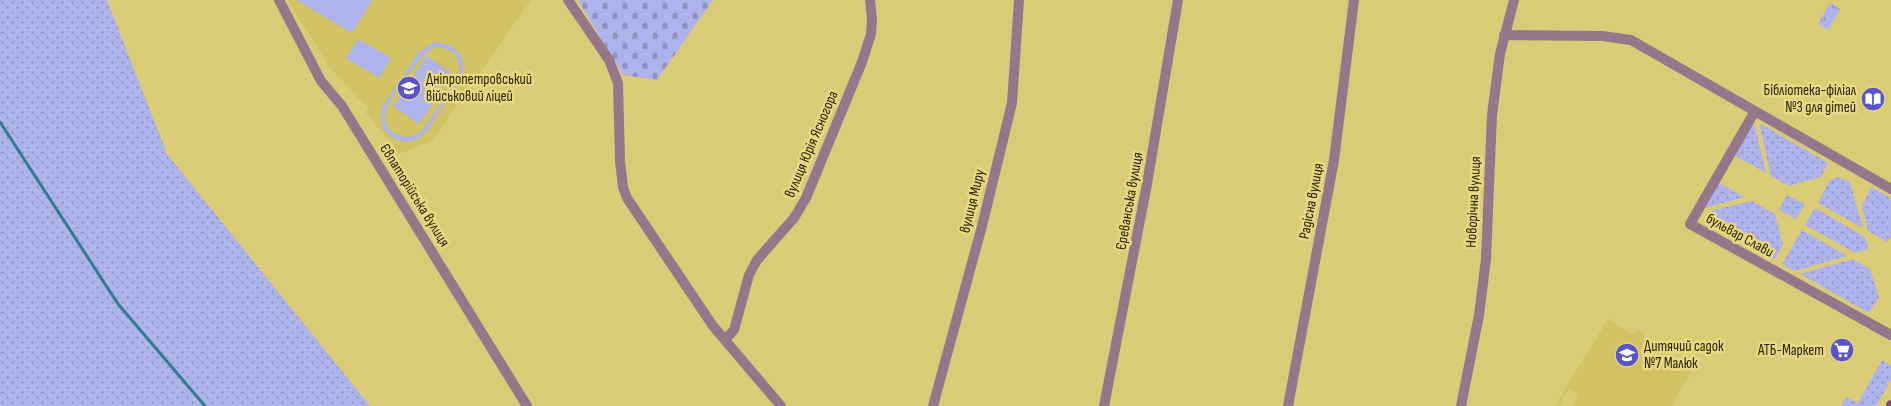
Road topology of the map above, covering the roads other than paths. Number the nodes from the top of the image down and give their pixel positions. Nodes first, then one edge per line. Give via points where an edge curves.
1 (279, 0) edge
2 (568, 0) edge
3 (870, 0) edge
4 (1019, 0) edge
5 (1178, 0) edge
6 (1354, 0) edge
7 (1514, 0) edge
8 (1504, 35) junction
9 (1755, 110) junction
10 (1891, 189) edge
11 (1891, 334) edge
12 (724, 340) junction
13 (527, 406) edge
14 (781, 406) edge
15 (933, 406) edge
16 (1104, 406) edge
17 (1288, 406) edge
18 (1461, 406) edge

1 - 13 street, Євпаторійська вулиця via 321,81 342,106
2 - 12 street via 608,60 618,83 620,161 627,198
3 - 12 street, вулиця Юрія Ясногора via 872,26 865,53 806,198 794,218 757,260 749,275 734,330
4 - 15 street, вулиця Миру via 1012,103
5 - 16 street, Єреванська вулиця via 1146,193
6 - 17 street, Радісна вулиця via 1334,160
7 - 8 street, Новорічна вулиця
8 - 9 street via 1602,36 1631,40
8 - 18 street, Новорічна вулиця via 1492,116 1479,315
9 - 10 street
9 - 11 street, бульвар Слави via 1690,224
12 - 14 street

